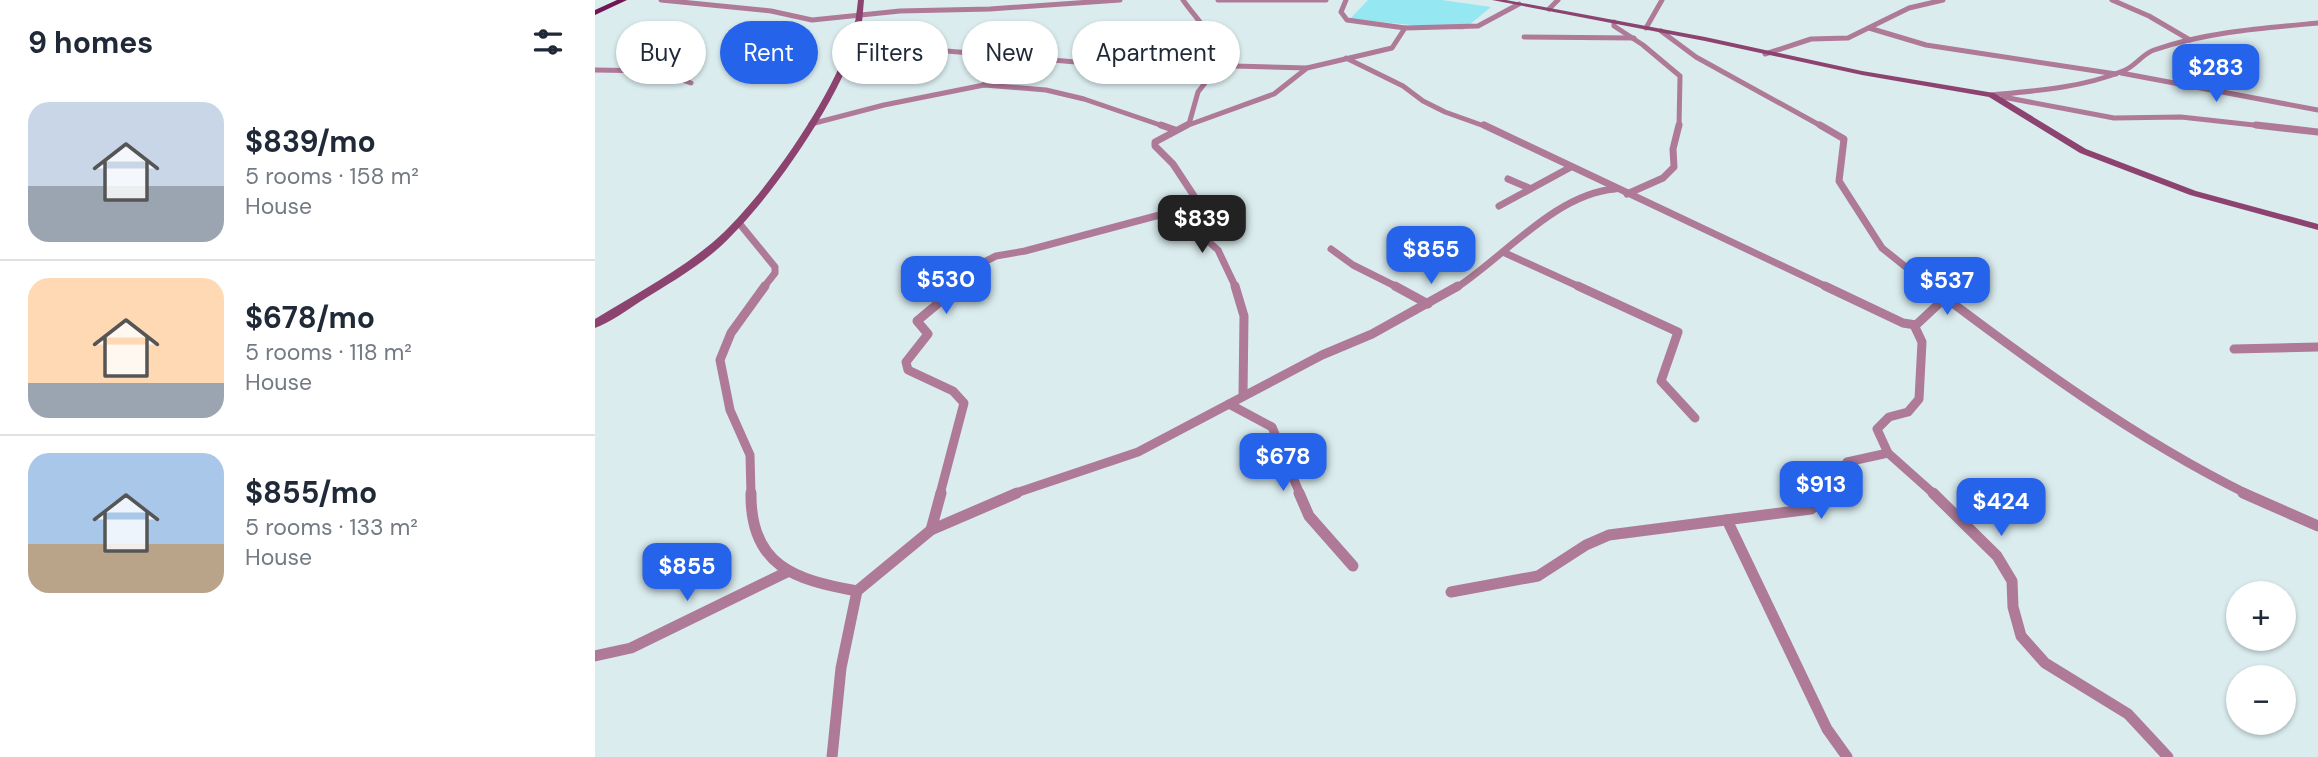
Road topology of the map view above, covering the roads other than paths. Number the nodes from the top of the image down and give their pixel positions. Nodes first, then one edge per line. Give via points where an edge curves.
1 (624, 0) edge
2 (661, 0) edge
3 (861, 0) edge
4 (1120, 0) edge
5 (1184, 0) edge
6 (1218, 0) edge
7 (1327, 0) edge
8 (1346, 0) edge
9 (1495, 0) edge
10 (1558, 0) edge
11 (1662, 0) edge
12 (1906, 0) edge
13 (1943, 0) edge
14 (2112, 0) edge
15 (1519, 4) junction
16 (1913, 7) junction
17 (1549, 9) junction
18 (595, 13) edge
19 (861, 14) junction
20 (859, 21) edge
21 (1198, 21) edge
22 (1614, 22) junction
23 (2318, 23) edge
24 (1405, 28) junction
25 (1646, 28) junction
26 (1869, 28) junction
27 (1661, 31) junction
28 (1524, 37) dead end
29 (1634, 38) junction
30 (2190, 40) junction
31 (1765, 54) junction
32 (1346, 58) junction
33 (1240, 66) edge
34 (1307, 68) junction
35 (595, 70) edge
36 (616, 70) edge
37 (2119, 74) junction
38 (835, 84) edge
39 (1204, 84) edge
40 (984, 85) joint
41 (1991, 95) junction
42 (2318, 110) edge
43 (811, 124) junction
44 (1189, 124) junction
45 (1175, 130) junction
46 (2318, 132) edge
47 (1571, 167) junction
48 (1508, 179) dead end
49 (1529, 188) junction
50 (1615, 189) junction
51 (1627, 194) junction
52 (1499, 206) dead end
53 (1182, 209) junction
54 (739, 223) junction
55 (2318, 227) edge
56 (1331, 248) dead end
57 (1505, 253) junction
58 (1945, 298) junction
59 (1428, 304) junction
60 (595, 324) edge
61 (1914, 325) junction
62 (2318, 347) edge
63 (2234, 349) dead end
64 (1243, 395) junction
65 (1229, 404) junction
66 (1695, 418) dead end
67 (1888, 453) junction
68 (1727, 520) junction
69 (2318, 526) edge
70 (931, 530) junction
71 (1353, 566) dead end
72 (787, 572) junction
73 (857, 591) junction
74 (1451, 592) dead end
75 (595, 656) edge
76 (832, 757) edge
77 (1847, 757) edge
78 (2168, 757) edge

1 - 18 main road
2 - 19 street via 771,11 808,20
3 - 19 street
4 - 19 street
5 - 21 street
6 - 7 street
8 - 24 street via 1341,12 1347,20
9 - 15 street
10 - 17 street
11 - 25 street
12 - 16 street
13 - 16 street
14 - 30 street
15 - 17 street
15 - 24 street via 1478,26
16 - 26 street
17 - 22 street
19 - 20 street
22 - 25 street
22 - 29 street
23 - 30 street
24 - 32 street via 1392,48
25 - 27 street
26 - 31 street via 1848,38 1811,39
26 - 37 street via 1926,45
27 - 31 street
27 - 58 street via 1696,57 1844,139 1839,181 1882,248
28 - 29 street
29 - 51 street via 1679,76 1679,125 1674,167
30 - 37 street via 2150,51
31 - 41 street
32 - 34 street
32 - 47 street via 1434,106
33 - 34 street
34 - 44 street via 1274,94
35 - 36 street
37 - 41 street via 2061,88
37 - 42 street
38 - 43 street
39 - 44 street
40 - 43 street
40 - 45 street via 1046,90
41 - 46 street via 2115,118 2181,117
41 - 55 street via 2083,151 2193,193
43 - 54 street
44 - 45 street
45 - 53 street via 1155,146 1174,163 1196,200
47 - 49 street
47 - 50 street
48 - 49 street
49 - 52 street
50 - 51 street
50 - 57 street via 1593,195 1526,230
51 - 61 street
53 - 64 street via 1187,224 1219,250 1237,291 1244,316
53 - 70 street via 996,256 980,264 917,321 928,334 906,362 908,370 953,391 964,403
54 - 60 street via 692,262
54 - 72 street via 770,260 775,273 728,340 719,366 736,426 749,448 757,540 768,557
56 - 59 street via 1347,262
57 - 59 street
57 - 66 street via 1678,332 1661,381
58 - 61 street
58 - 69 street via 2025,358 2147,437 2244,493
59 - 64 street
61 - 67 street via 1922,342 1919,399 1908,412 1889,417 1877,429
62 - 63 street
64 - 65 street
65 - 70 street via 1137,452 1023,490
65 - 71 street via 1272,427 1309,516
67 - 68 street via 1847,462 1821,502 1811,509
67 - 78 street via 1997,556 2012,581 2021,636 2045,663 2128,714
68 - 74 street via 1609,535 1538,576
68 - 77 street via 1828,729
70 - 73 street
72 - 73 street
72 - 75 street via 631,648
73 - 76 street via 841,668

